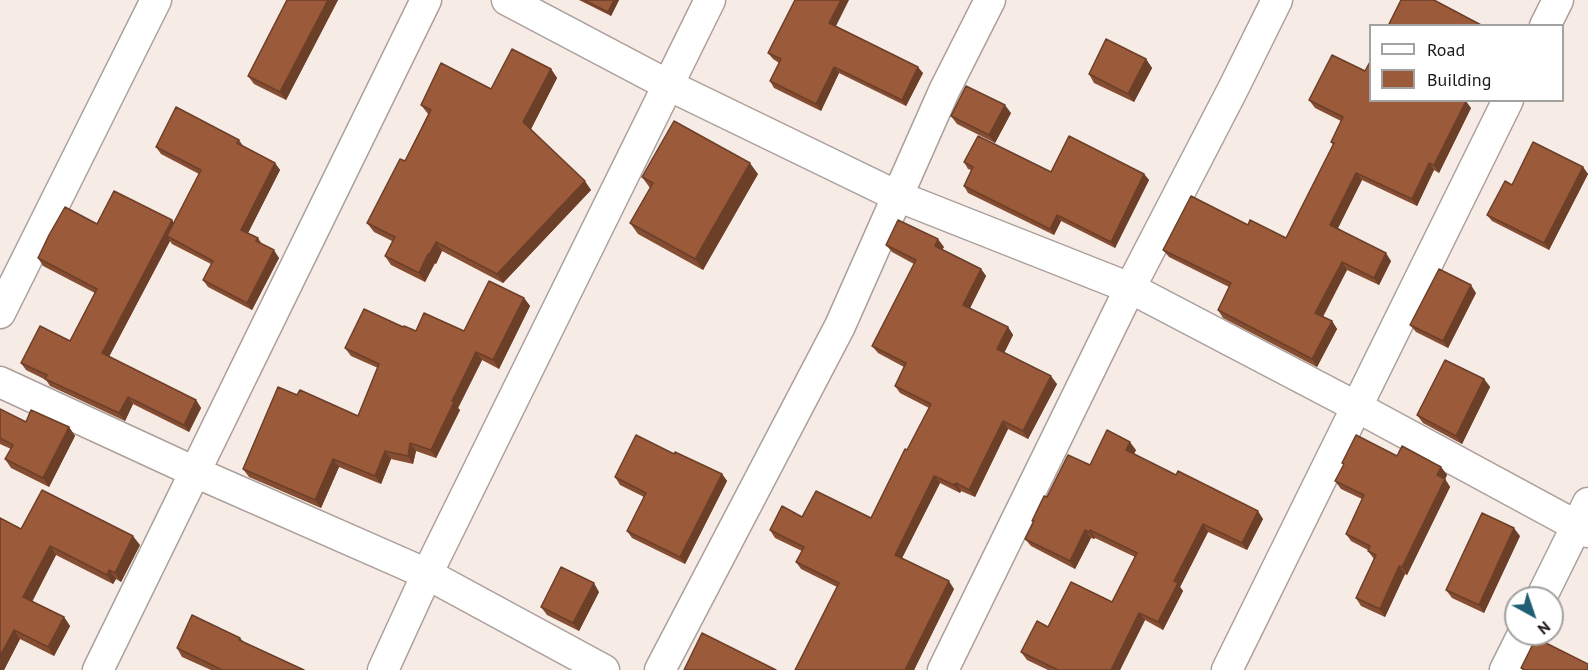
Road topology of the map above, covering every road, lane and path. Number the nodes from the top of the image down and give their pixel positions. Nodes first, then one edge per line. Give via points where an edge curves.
1 (156, 0) edge
2 (426, 0) edge
3 (507, 0) edge
4 (710, 0) edge
5 (990, 0) edge
6 (1277, 0) edge
7 (1558, 0) edge
8 (1546, 24) edge
9 (668, 85) junction
10 (1507, 102) edge
11 (897, 196) junction
12 (1130, 288) junction
13 (0, 314) edge
14 (0, 382) edge
15 (1357, 407) junction
16 (195, 472) junction
17 (1584, 520) edge
18 (427, 573) junction
19 (1548, 586) edge
20 (1517, 646) edge
21 (98, 670) edge
22 (383, 670) edge
23 (604, 670) edge
24 (660, 670) edge
25 (943, 670) edge
26 (1227, 670) edge
27 (1505, 670) edge

1 - 13 street
2 - 16 street
3 - 9 street
4 - 9 street
5 - 11 street
6 - 12 street
7 - 8 street
9 - 11 street
9 - 18 street
10 - 15 street
11 - 12 street
11 - 24 street via 840,326
12 - 15 street
12 - 25 street
14 - 16 street
15 - 17 street
15 - 26 street
16 - 18 street
16 - 21 street
17 - 19 street
18 - 22 street
18 - 23 street
20 - 27 street

